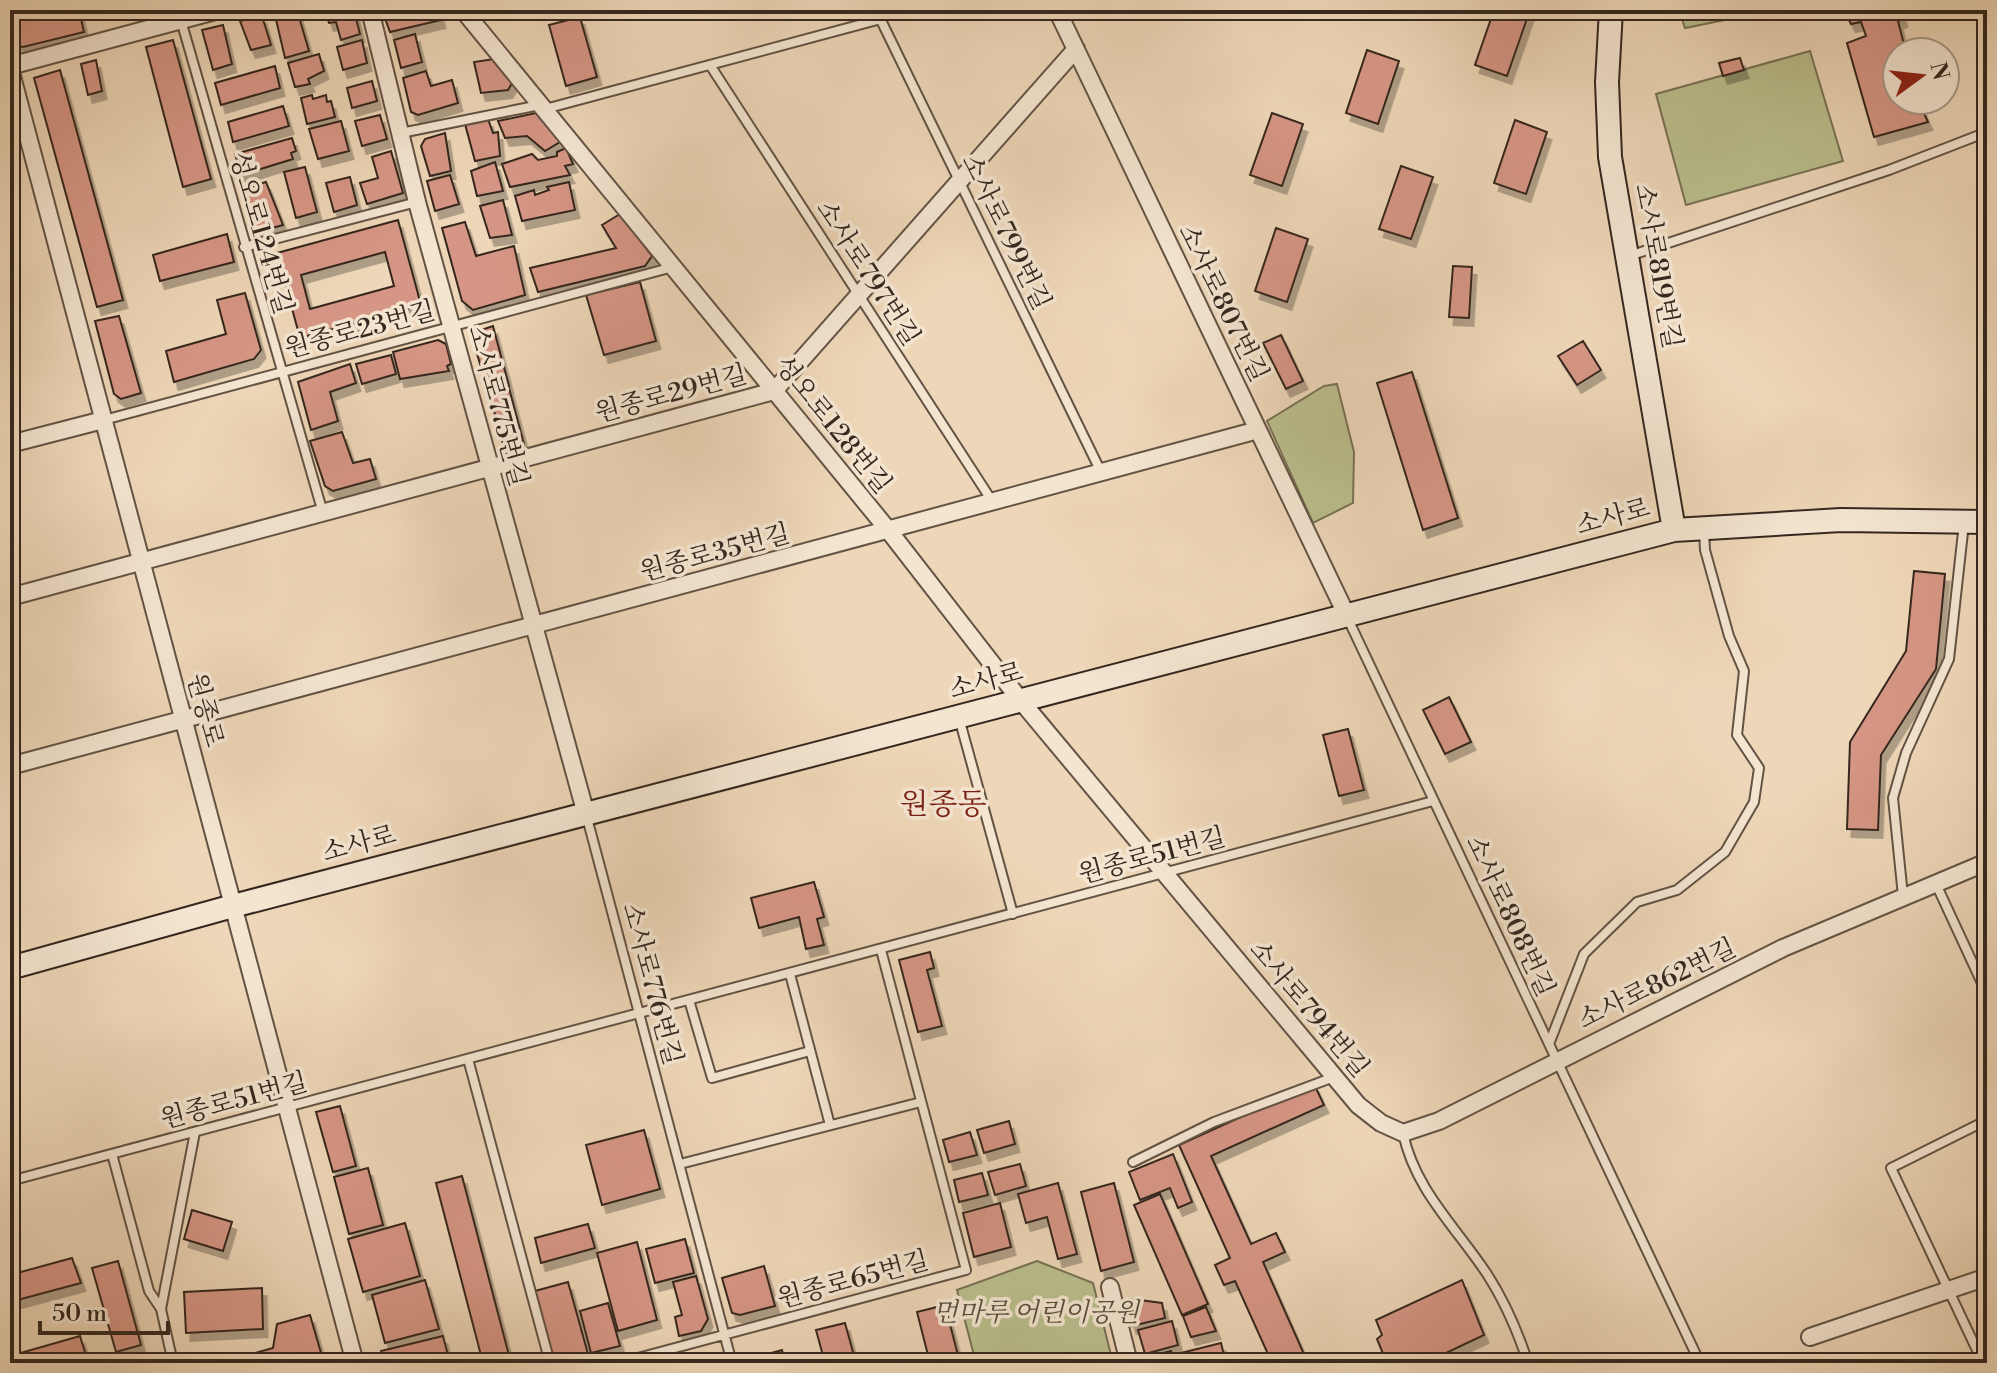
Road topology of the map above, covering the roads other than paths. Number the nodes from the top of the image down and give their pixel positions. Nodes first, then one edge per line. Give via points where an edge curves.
1 (219, 10) edge
2 (370, 10) edge
3 (463, 10) edge
4 (1057, 10) edge
5 (1611, 10) edge
6 (179, 15) edge
7 (879, 15) edge
8 (1076, 49) junction
9 (710, 65) junction
10 (10, 68) edge
11 (542, 107) junction
12 (1987, 132) edge
13 (400, 133) junction
14 (959, 182) junction
15 (417, 202) junction
16 (244, 247) junction
17 (1628, 256) junction
18 (673, 267) junction
19 (858, 294) junction
20 (452, 327) junction
21 (281, 372) junction
22 (774, 391) junction
23 (103, 420) junction
24 (1258, 430) junction
25 (10, 444) edge
26 (491, 467) junction
27 (1101, 472) junction
28 (993, 502) junction
29 (323, 513) junction
30 (1964, 522) junction
31 (1987, 522) edge
32 (1704, 526) junction
33 (1674, 530) junction
34 (889, 531) junction
35 (141, 562) junction
36 (10, 597) edge
37 (1347, 616) junction
38 (533, 626) junction
39 (1021, 701) junction
40 (959, 717) junction
41 (183, 721) junction
42 (10, 766) edge
43 (1433, 801) junction
44 (586, 814) junction
45 (1987, 862) edge
46 (1164, 873) junction
47 (1936, 884) junction
48 (1903, 898) junction
49 (233, 906) junction
50 (1013, 914) junction
51 (881, 950) junction
52 (10, 968) edge
53 (790, 974) junction
54 (1987, 994) edge
55 (689, 1000) junction
56 (639, 1013) junction
57 (1549, 1044) junction
58 (810, 1051) junction
59 (468, 1059) junction
60 (1556, 1061) junction
61 (1334, 1077) junction
62 (921, 1102) junction
63 (286, 1107) junction
64 (1987, 1120) edge
65 (830, 1125) junction
66 (195, 1132) junction
67 (1403, 1133) junction
68 (112, 1154) junction
69 (1133, 1162) dead end
70 (680, 1164) junction
71 (10, 1181) edge
72 (1987, 1277) edge
73 (1110, 1287) dead end
74 (1949, 1292) junction
75 (161, 1309) junction
76 (725, 1336) junction
77 (1810, 1337) dead end
78 (173, 1363) edge
79 (355, 1363) edge
80 (550, 1363) edge
81 (619, 1363) edge
82 (732, 1363) edge
83 (1129, 1363) edge
84 (1528, 1363) edge
85 (1700, 1363) edge
86 (1983, 1363) edge

1 - 6 street
2 - 13 street, 소사로775번길
3 - 11 street, 성오로128번길
4 - 8 street, 소사로807번길
5 - 17 street, 소사로819번길 via 1610,157
6 - 10 street
6 - 16 lane, 성오로124번길
7 - 9 lane
7 - 14 lane, 소사로799번길
8 - 14 street, 원종로29번길
8 - 24 street, 소사로807번길
9 - 11 lane
9 - 19 lane, 소사로797번길
10 - 23 street, 원종로
11 - 13 lane
11 - 18 street, 성오로128번길
12 - 17 lane
13 - 15 street, 소사로775번길
14 - 19 street, 원종로29번길
14 - 27 lane, 소사로799번길
15 - 16 lane
15 - 20 street, 소사로775번길
16 - 21 lane, 성오로124번길
17 - 33 street, 소사로819번길
18 - 20 lane, 원종로23번길
18 - 22 street, 성오로128번길
19 - 22 street, 원종로29번길
19 - 28 lane, 소사로797번길
20 - 21 lane, 원종로23번길
20 - 26 street, 소사로775번길
21 - 23 lane, 원종로23번길
21 - 29 lane, 성오로124번길
22 - 26 street, 원종로29번길
22 - 34 street, 성오로128번길
23 - 25 street
23 - 35 street, 원종로
24 - 27 street, 원종로35번길
24 - 37 street, 소사로807번길
26 - 29 street, 원종로29번길
26 - 38 street, 소사로775번길
27 - 28 street, 원종로35번길
28 - 34 street, 원종로35번길
29 - 35 street, 원종로29번길
30 - 31 street, 소사로
30 - 32 street, 소사로
30 - 48 lane via 1949,659 1906,753 1893,798
32 - 33 street, 소사로
32 - 57 lane via 1705,550 1744,671 1737,735 1759,768 1754,802 1725,852 1677,890 1637,902 1584,954
33 - 37 street, 소사로
34 - 38 street, 원종로35번길
34 - 39 street, 성오로128번길
35 - 36 street, 원종로29번길
35 - 41 street, 원종로
37 - 39 street, 소사로
37 - 43 lane, 소사로808번길
38 - 41 street, 원종로35번길
38 - 44 street, 소사로775번길
39 - 40 street, 소사로
39 - 46 street, 소사로794번길
40 - 44 street, 소사로
40 - 50 lane
41 - 42 street, 원종로35번길
41 - 49 street, 원종로
43 - 46 lane, 원종로51번길
43 - 57 lane, 소사로808번길
44 - 49 street, 소사로
44 - 56 lane, 소사로776번길
45 - 47 street, 소사로862번길
46 - 50 lane, 원종로51번길
46 - 61 street, 소사로794번길
47 - 48 street, 소사로862번길
47 - 54 lane
48 - 60 street, 소사로862번길 via 1783,948
49 - 52 street, 소사로
49 - 63 street, 원종로
50 - 51 lane, 원종로51번길
51 - 53 lane, 원종로51번길
51 - 62 lane
53 - 55 lane, 원종로51번길
53 - 58 lane
55 - 56 lane, 원종로51번길
55 - 58 lane via 712,1078
56 - 59 lane, 원종로51번길
56 - 70 lane, 소사로776번길
57 - 60 lane, 소사로808번길
58 - 65 lane
59 - 63 lane, 원종로51번길
59 - 80 lane
60 - 67 street, 소사로862번길 via 1439,1121
60 - 85 lane, 소사로808번길
61 - 67 street, 소사로794번길 via 1358,1105
61 - 69 lane via 1214,1122
62 - 65 lane
62 - 76 lane, 원종로65번길 via 966,1270
63 - 66 lane, 원종로51번길
63 - 79 street, 원종로
64 - 74 lane via 1891,1168
65 - 70 lane
66 - 68 lane, 원종로51번길
66 - 75 lane
67 - 84 lane via 1420,1183 1487,1274
68 - 71 lane, 원종로51번길
68 - 75 lane via 149,1291
70 - 76 lane, 소사로776번길
72 - 74 street
73 - 83 street
74 - 77 street
74 - 86 lane
75 - 78 lane
76 - 81 lane, 원종로65번길
76 - 82 lane, 소사로776번길

